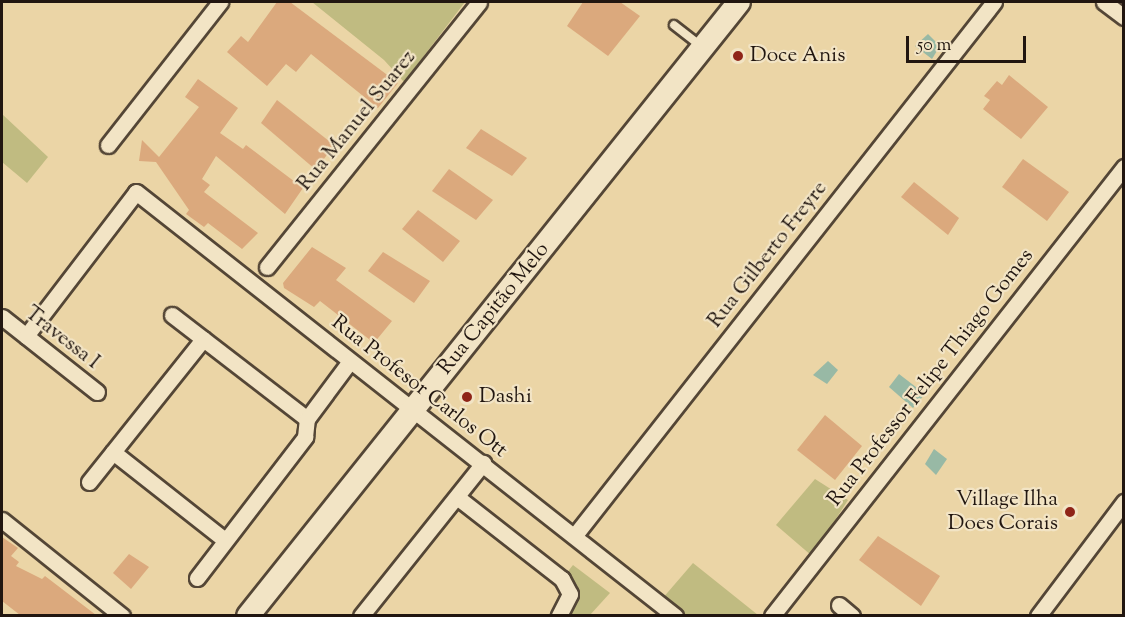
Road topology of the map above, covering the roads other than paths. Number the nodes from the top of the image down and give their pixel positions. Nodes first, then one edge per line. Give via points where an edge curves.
1 (220, 2) edge
2 (479, 2) edge
3 (740, 2) edge
4 (994, 2) edge
5 (1104, 2) edge
6 (1124, 17) edge
7 (674, 25) dead end
8 (703, 47) junction
9 (108, 144) dead end
10 (1124, 167) edge
11 (267, 267) dead end
12 (172, 315) dead end
13 (2, 317) edge
14 (26, 336) junction
15 (203, 339) junction
16 (350, 361) junction
17 (98, 392) dead end
18 (413, 410) junction
19 (307, 419) junction
20 (113, 452) junction
21 (483, 464) junction
22 (89, 482) dead end
23 (457, 497) junction
24 (1124, 502) edge
25 (2, 520) edge
26 (575, 535) junction
27 (225, 540) junction
28 (196, 578) dead end
29 (839, 605) dead end
30 (122, 615) edge
31 (248, 615) edge
32 (361, 615) edge
33 (559, 615) edge
34 (675, 615) edge
35 (772, 615) edge
36 (852, 615) edge
37 (1038, 615) edge

1 - 9 street
2 - 11 street, Rua Manuel Suarez
3 - 8 main road, Rua Capitão Melo
4 - 26 street, Rua Gilberto Freyre
5 - 6 street
7 - 8 lane
8 - 18 main road, Rua Capitão Melo
10 - 35 street, Rua Professor Felipe Thiago Gomes
12 - 15 street
13 - 14 street, Travessa I
14 - 16 street, Rua Profesor Carlos Ott via 136,192
14 - 17 street, Travessa I
15 - 19 street
15 - 20 street
16 - 18 street, Rua Profesor Carlos Ott
16 - 19 street
18 - 21 street, Rua Profesor Carlos Ott
18 - 31 main road, Rua Capitão Melo
19 - 27 street via 305,437
20 - 22 street
20 - 27 street
21 - 23 street
21 - 26 street, Rua Profesor Carlos Ott
23 - 32 street via 442,510
23 - 33 street via 562,579 570,594
24 - 37 street
25 - 30 street
26 - 34 street, Rua Profesor Carlos Ott
27 - 28 street
29 - 36 street

